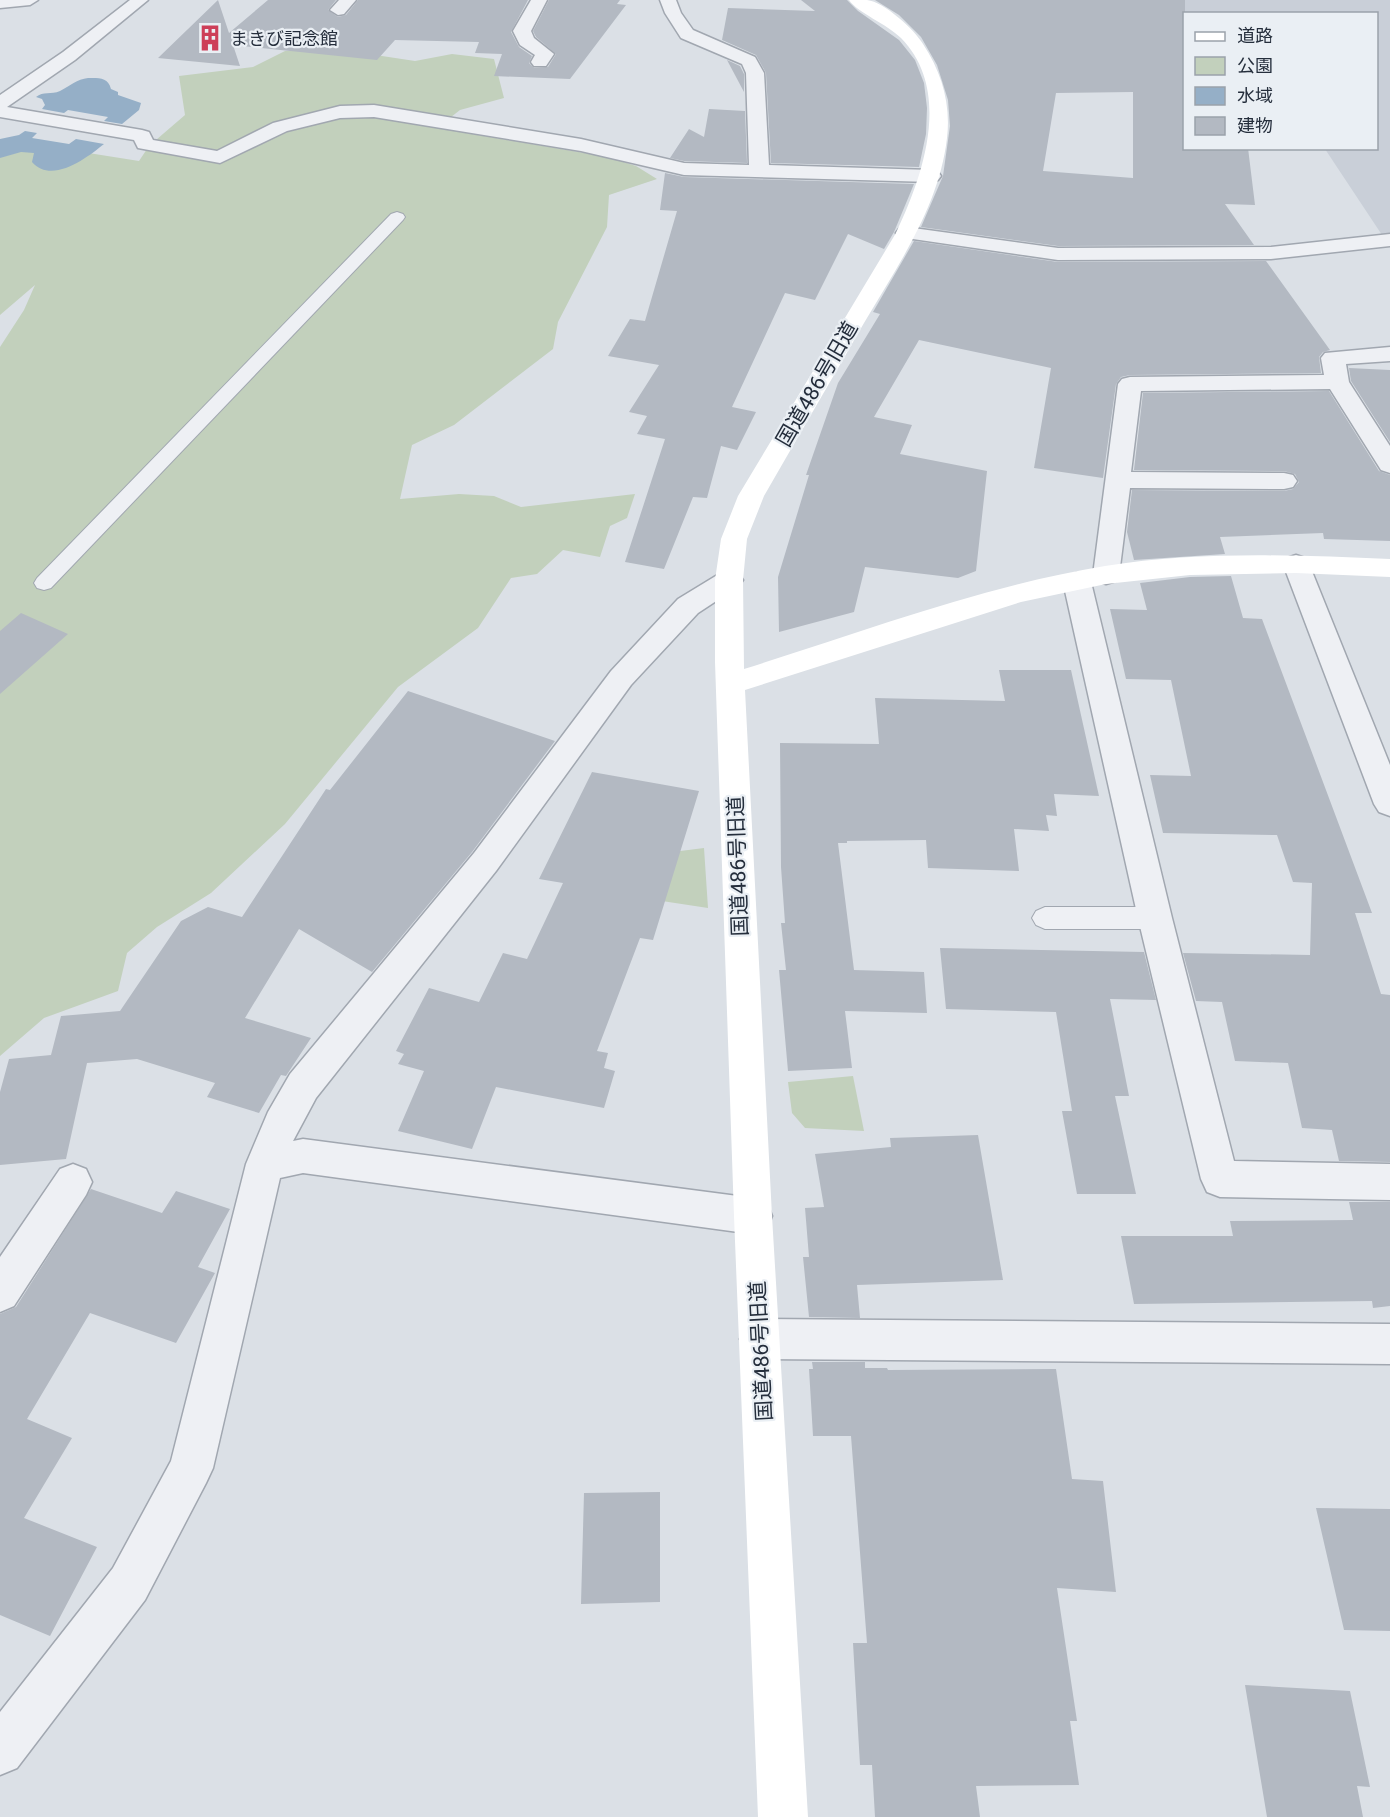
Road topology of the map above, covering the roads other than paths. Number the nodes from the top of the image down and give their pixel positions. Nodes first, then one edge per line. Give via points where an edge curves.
1 (30, 0) edge
2 (140, 0) edge
3 (539, 0) edge
4 (668, 0) edge
5 (857, 0) edge
6 (0, 3) edge
7 (540, 62) dead end
8 (0, 103) edge
9 (0, 111) edge
10 (759, 172) junction
11 (931, 176) junction
12 (397, 217) dead end
13 (906, 233) junction
14 (1390, 240) edge
15 (1390, 354) edge
16 (1337, 382) junction
17 (1390, 465) edge
18 (1117, 480) junction
19 (1284, 481) dead end
20 (1296, 564) junction
21 (1390, 568) edge
22 (1092, 578) junction
23 (729, 580) junction
24 (44, 583) dead end
25 (731, 684) junction
26 (1390, 804) edge
27 (1045, 918) dead end
28 (1155, 918) junction
29 (265, 1164) junction
30 (73, 1182) dead end
31 (1390, 1182) edge
32 (753, 1216) junction
33 (0, 1292) edge
34 (760, 1339) junction
35 (1390, 1344) edge
36 (0, 1751) edge
37 (783, 1817) edge

1 - 6 street
2 - 8 street via 69,56
3 - 7 street via 522,31 526,41 544,54
4 - 10 street via 672,14 687,34 748,61 755,73
5 - 11 street, 国道486号旧道 via 912,39 927,63 936,88 939,117
9 - 10 street via 142,136 145,144 220,157 280,127 340,112 374,111 581,145 684,169
10 - 11 street
11 - 13 street, 国道486号旧道
12 - 24 lane
13 - 14 street via 1058,254 1105,255 1271,253
13 - 23 street, 国道486号旧道 via 751,496 734,539
15 - 16 street via 1333,358
16 - 17 street
16 - 18 street via 1130,384
18 - 19 street
18 - 22 street
20 - 21 street
20 - 22 street via 1190,566
20 - 26 street
22 - 25 street via 1018,593
22 - 28 street
23 - 25 street, 国道486号旧道
23 - 29 street via 688,606 621,678 485,862 303,1086 281,1124
25 - 32 street, 国道486号旧道
27 - 28 lane
28 - 31 street via 1220,1179
29 - 32 street via 303,1156
29 - 36 street via 191,1468 129,1584
30 - 33 street
32 - 34 street, 国道486号旧道
34 - 35 street
34 - 37 street, 国道486号旧道

